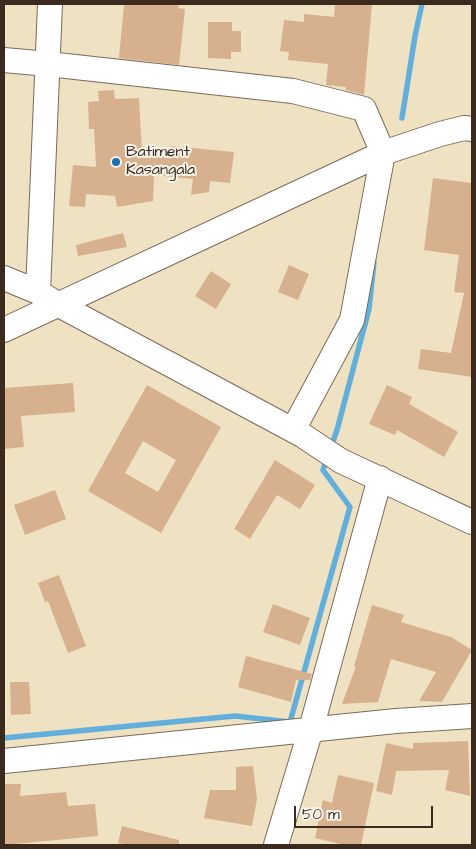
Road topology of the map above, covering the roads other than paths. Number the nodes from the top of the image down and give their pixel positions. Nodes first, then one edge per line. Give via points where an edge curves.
1 (50, 4) edge
2 (4, 60) edge
3 (48, 64) junction
4 (472, 129) edge
5 (383, 153) junction
6 (4, 278) edge
7 (38, 292) junction
8 (59, 305) junction
9 (4, 330) edge
10 (297, 432) junction
11 (380, 478) junction
12 (472, 522) edge
13 (472, 716) edge
14 (311, 730) junction
15 (4, 760) edge
16 (276, 845) edge

1 - 3 street
2 - 3 street
3 - 5 street via 292,91 364,108
3 - 7 street
4 - 5 street via 440,134
5 - 8 street
5 - 10 street via 352,320
6 - 7 street
7 - 8 street
8 - 9 street
8 - 10 street
10 - 11 street via 341,462
11 - 12 street
11 - 14 street
13 - 14 street
14 - 15 street
14 - 16 street

